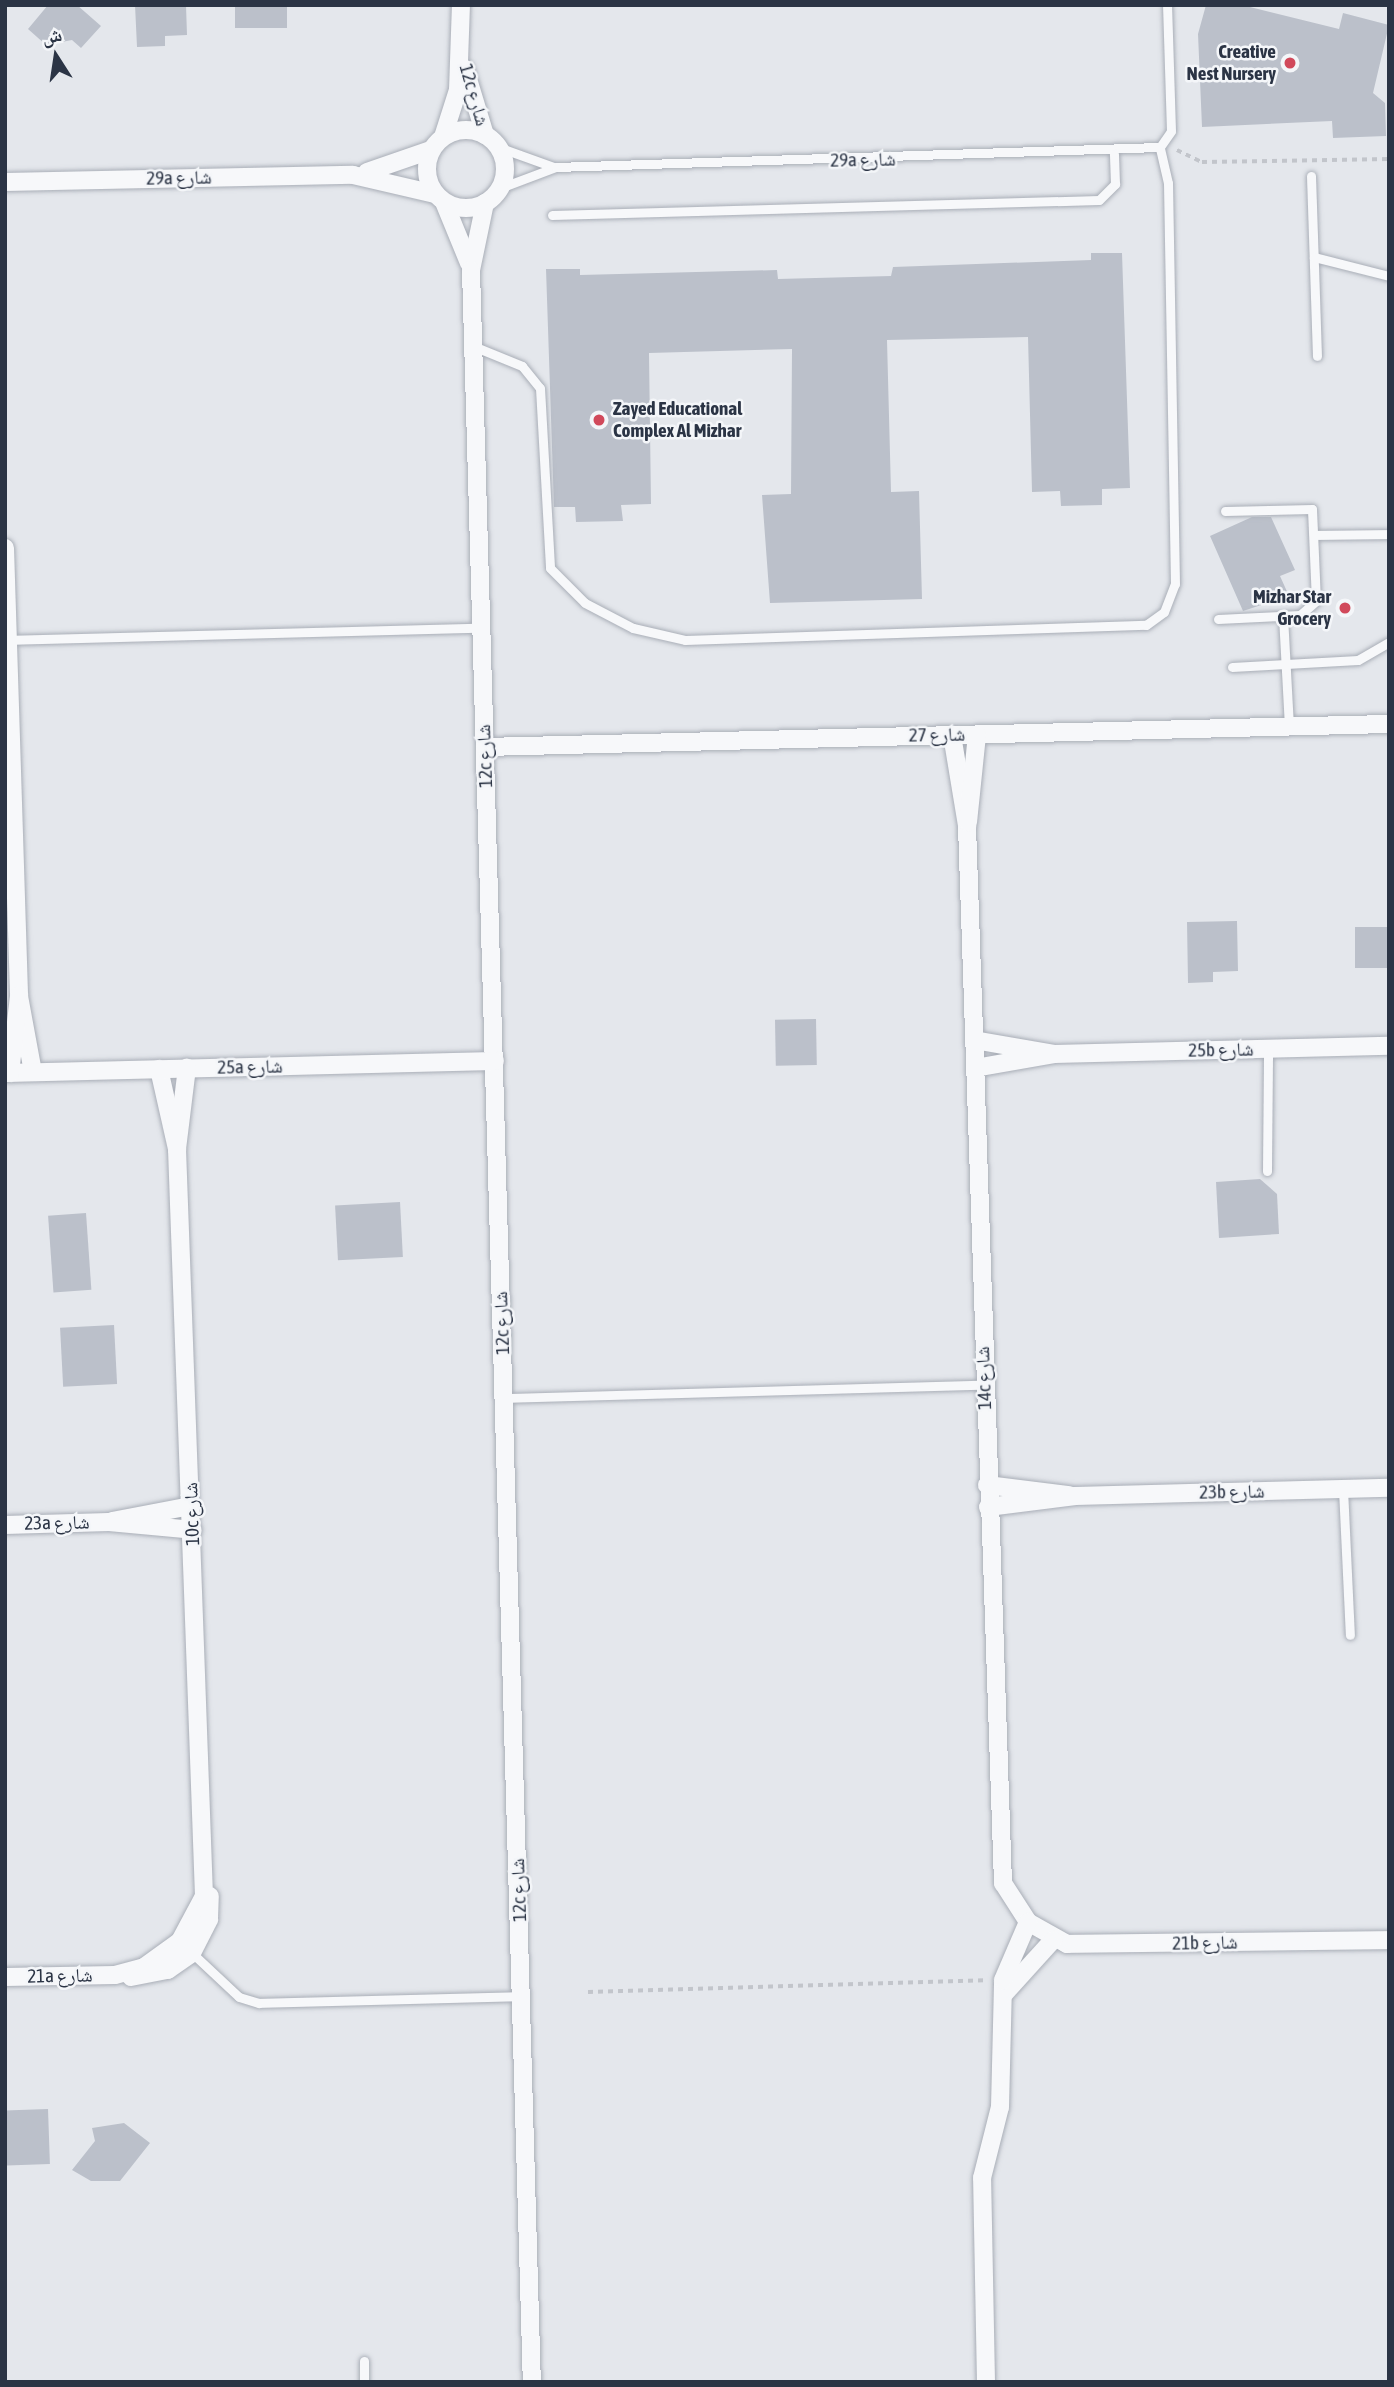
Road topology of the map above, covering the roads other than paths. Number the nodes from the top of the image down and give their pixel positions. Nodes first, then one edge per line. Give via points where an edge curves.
1 (461, 5) edge
2 (1167, 5) edge
3 (463, 56) junction
4 (492, 141) junction
5 (437, 144) junction
6 (1163, 144) junction
7 (1114, 154) junction
8 (556, 167) junction
9 (353, 174) junction
10 (1311, 176) dead end
11 (5, 183) edge
12 (500, 188) junction
13 (439, 198) junction
14 (485, 203) junction
15 (552, 215) dead end
16 (1314, 257) junction
17 (471, 270) junction
18 (1389, 276) edge
19 (473, 345) junction
20 (1317, 356) dead end
21 (1225, 511) dead end
22 (1389, 534) edge
23 (1317, 535) junction
24 (5, 548) edge
25 (6, 569) edge
26 (1283, 616) junction
27 (1218, 619) dead end
28 (482, 628) junction
29 (8, 640) junction
30 (1389, 642) edge
31 (1286, 664) junction
32 (1232, 667) dead end
33 (1389, 724) edge
34 (1289, 727) junction
35 (952, 735) junction
36 (977, 735) junction
37 (485, 747) junction
38 (8, 754) edge
39 (10, 822) edge
40 (967, 826) junction
41 (19, 996) junction
42 (974, 1040) junction
43 (1389, 1046) edge
44 (1268, 1049) junction
45 (1054, 1054) junction
46 (495, 1061) junction
47 (187, 1068) junction
48 (975, 1068) junction
49 (159, 1069) junction
50 (33, 1072) junction
51 (7, 1073) edge
52 (177, 1149) junction
53 (1267, 1171) dead end
54 (984, 1385) junction
55 (505, 1398) junction
56 (987, 1485) junction
57 (1389, 1488) edge
58 (1343, 1489) junction
59 (1075, 1496) junction
60 (191, 1506) junction
61 (988, 1507) junction
62 (109, 1522) junction
63 (5, 1525) edge
64 (192, 1530) junction
65 (1350, 1635) dead end
66 (1028, 1922) junction
67 (1054, 1940) junction
68 (1389, 1940) edge
69 (186, 1947) junction
70 (5, 1977) edge
71 (1003, 1988) junction
72 (523, 1996) junction
73 (364, 2361) dead end
74 (533, 2380) edge
75 (364, 2382) edge
76 (986, 2382) edge

1 - 3 street, 12c شارع
2 - 6 lane
3 - 4 street, 12c شارع
3 - 5 street, 12c شارع
4 - 5 street via 464,130
4 - 8 lane, 29a شارع
4 - 12 street via 505,163
5 - 9 street, 29a شارع
5 - 13 street via 426,173
6 - 7 lane, 29a شارع
6 - 19 lane via 1168,183 1175,584 1164,612 1146,625 685,640 633,628 585,603 550,568 540,388 522,366
7 - 8 lane, 29a شارع
7 - 15 lane via 1115,184 1099,200
8 - 12 lane, 29a شارع
9 - 11 street, 29a شارع
9 - 13 street, 29a شارع
10 - 16 lane
12 - 14 street
13 - 14 street via 464,208
13 - 17 street, 12c شارع
14 - 17 street, 12c شارع
16 - 18 lane
16 - 20 lane
17 - 19 street, 12c شارع
19 - 28 street, 12c شارع
21 - 23 lane via 1307,506 1317,518
22 - 23 lane
23 - 26 lane via 1314,606
24 - 25 street
25 - 29 street
26 - 27 lane
26 - 31 lane
28 - 29 lane
28 - 37 street, 12c شارع
29 - 38 street
30 - 31 lane via 1359,660
31 - 32 lane
31 - 34 lane
33 - 34 street, شارع 27
34 - 36 street, شارع 27
35 - 36 street, شارع 27
35 - 37 street, شارع 27
35 - 40 street, 14c شارع
36 - 40 street, 14c شارع
37 - 46 street, 12c شارع
38 - 39 street
39 - 41 street
40 - 42 street, 14c شارع
41 - 50 street
41 - 51 street
42 - 45 street, 25b شارع
42 - 48 street, 14c شارع
43 - 44 street, 25b شارع
44 - 45 street, 25b شارع
44 - 53 lane
45 - 48 street, 25b شارع
46 - 47 street, 25a شارع
46 - 55 street, 12c شارع
47 - 49 street, 25a شارع
47 - 52 street, 10c شارع
48 - 54 street, 14c شارع
49 - 50 street, 25a شارع
49 - 52 street, 10c شارع
50 - 51 street, 25a شارع
52 - 60 street, 10c شارع
54 - 55 lane
54 - 56 street, 14c شارع
55 - 72 street, 12c شارع
56 - 59 street, 23b شارع
56 - 61 street, 14c شارع
57 - 58 street, 23b شارع
58 - 59 street, 23b شارع
58 - 65 lane
59 - 61 street, 23b شارع
60 - 62 street, 23a شارع
60 - 64 street, 10c شارع
61 - 66 street, 14c شارع via 1000,1870
62 - 63 street, 23a شارع
62 - 64 street, 23a شارع
64 - 69 street, 10c شارع via 209,1919
66 - 67 street, 21b شارع
66 - 71 street
67 - 68 street, 21b شارع via 1081,1946
67 - 71 street
69 - 70 street, 21a شارع via 116,1975
69 - 72 lane via 239,1997 259,2003
71 - 76 street via 1000,2107 982,2178
72 - 74 street, 12c شارع
73 - 75 lane

